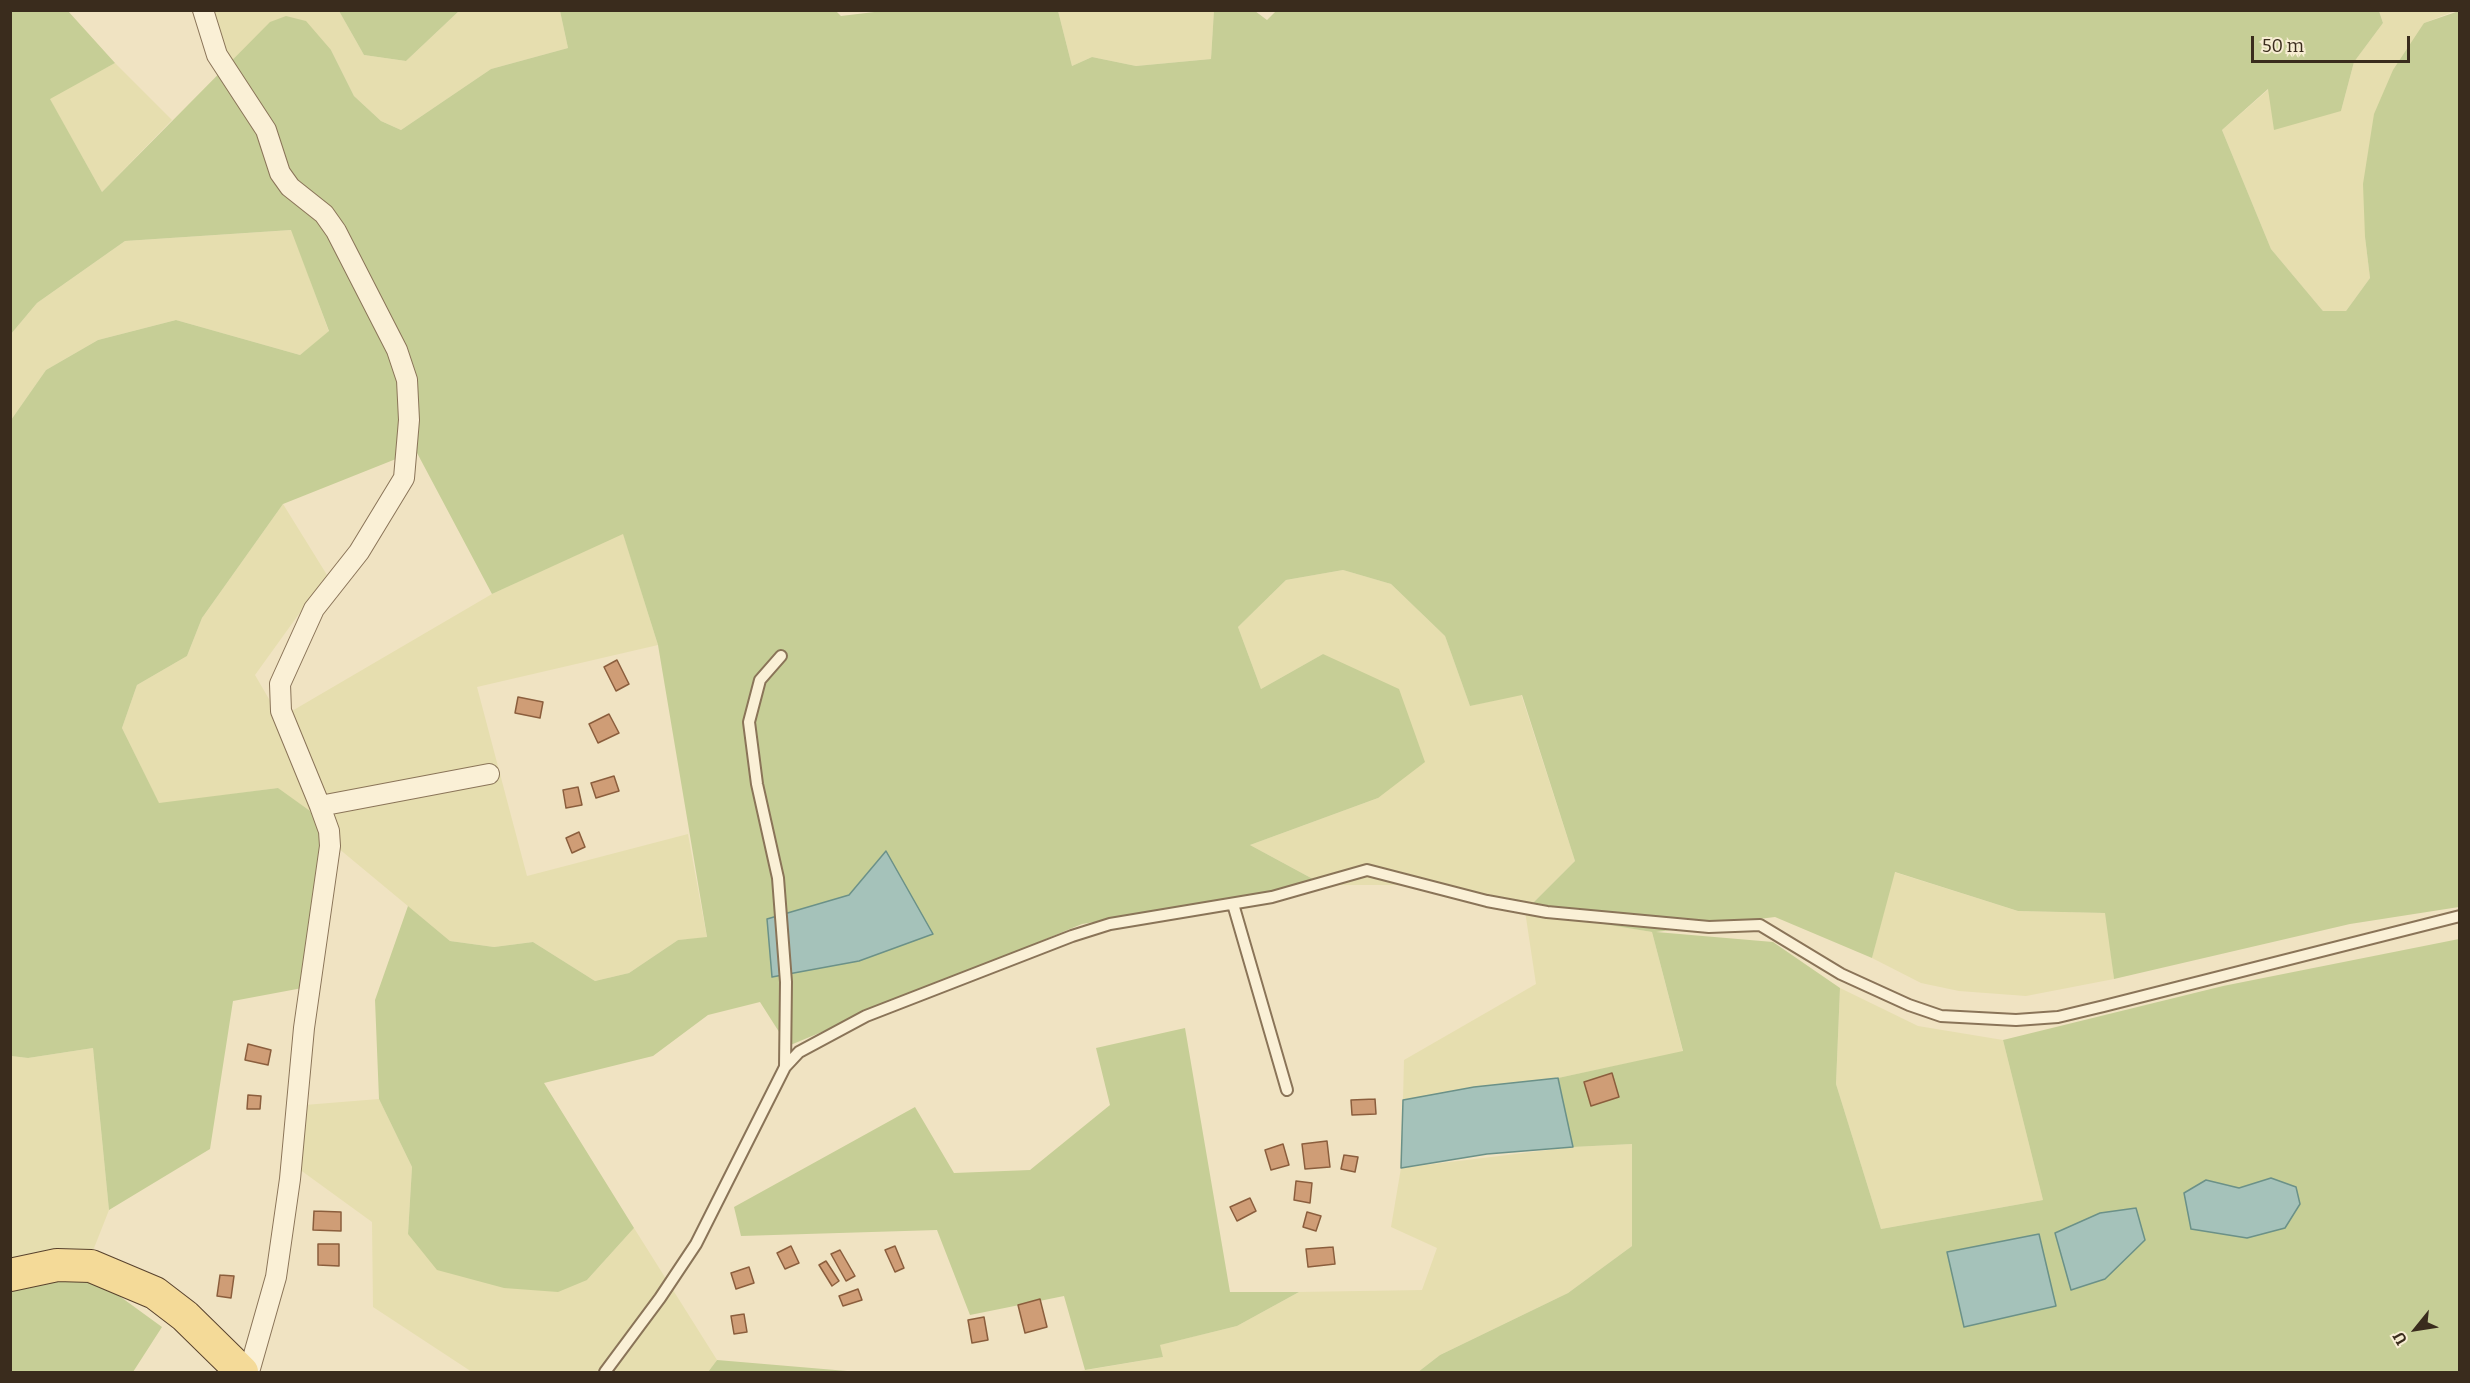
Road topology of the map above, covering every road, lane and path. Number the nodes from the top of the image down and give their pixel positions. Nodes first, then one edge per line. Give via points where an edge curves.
1 (203, 10) edge
2 (781, 656) dead end
3 (489, 774) dead end
4 (320, 806) junction
5 (1233, 904) junction
6 (2460, 916) edge
7 (785, 1067) junction
8 (1287, 1090) dead end
9 (10, 1275) edge
10 (242, 1372) edge
11 (249, 1372) edge
12 (605, 1372) edge

1 - 4 street via 217,55 266,130 280,173 290,187 324,214 336,231 397,350 407,380 409,420 404,478 359,552 314,609 280,684 281,711
2 - 7 lane via 760,680 749,722 756,784 778,878 786,982
3 - 4 street
4 - 11 street via 330,846 304,1028 290,1179 276,1277
5 - 6 lane via 1367,870 1547,912 1709,927 1760,925 1841,974 1909,1005 1941,1016 2016,1020 2058,1017
5 - 7 lane via 1110,924 1072,936 866,1016 819,1039
5 - 8 lane
7 - 12 lane via 696,1244
9 - 10 main road via 57,1265 91,1266 154,1293 185,1316

